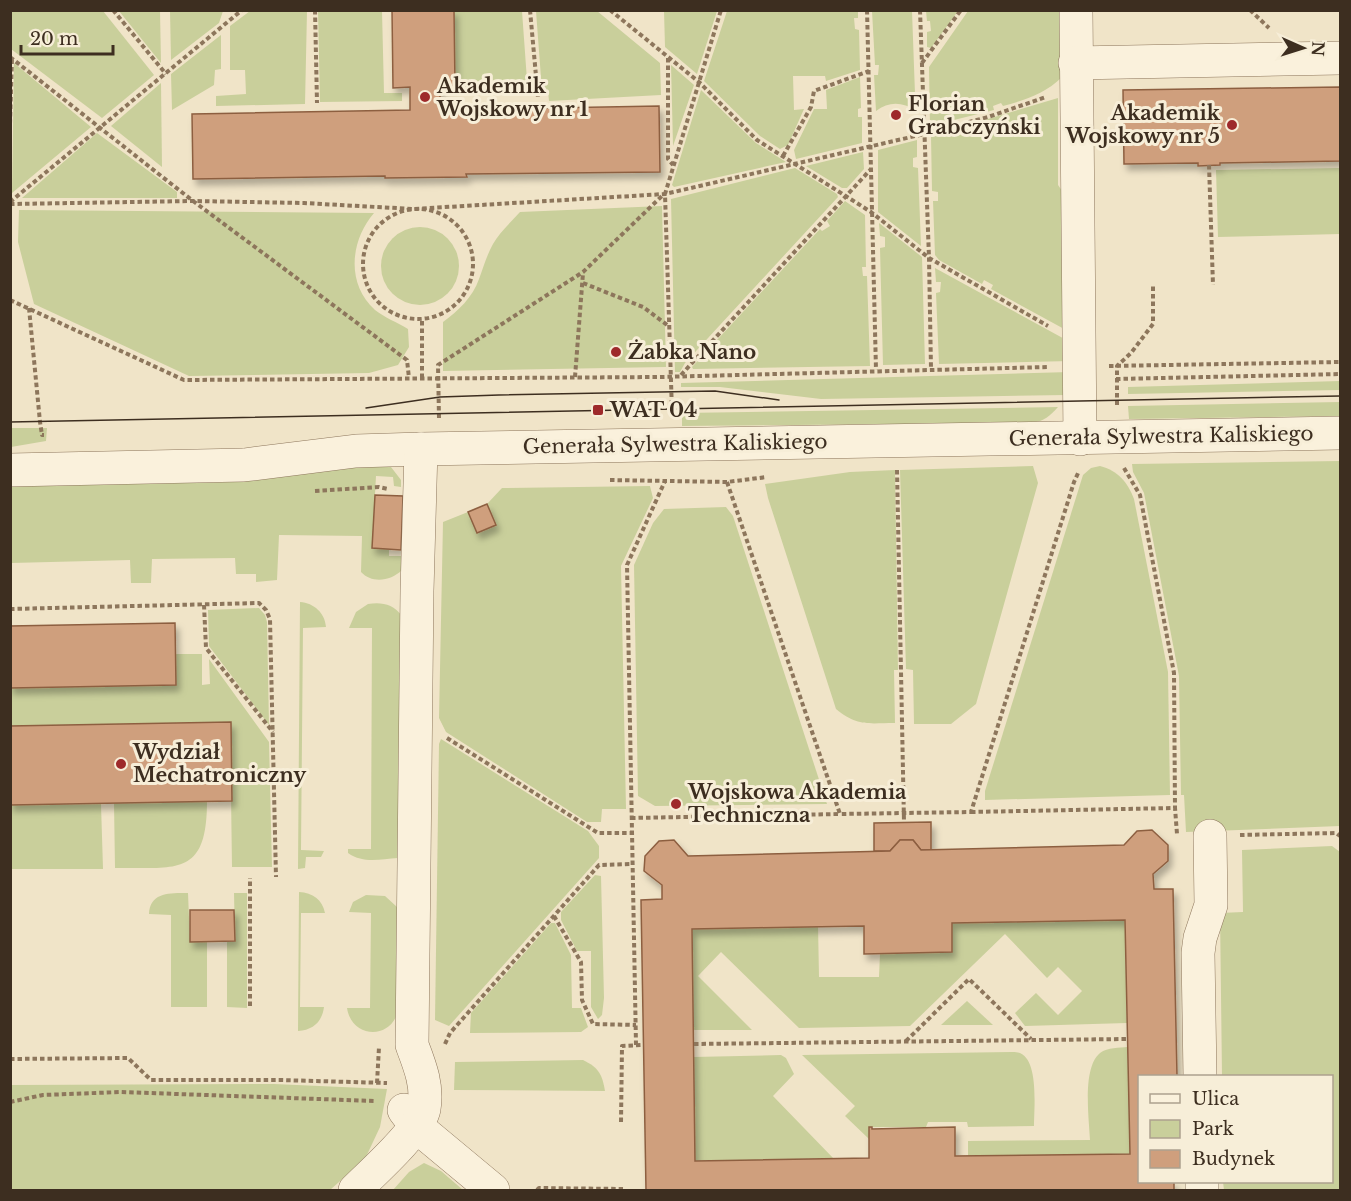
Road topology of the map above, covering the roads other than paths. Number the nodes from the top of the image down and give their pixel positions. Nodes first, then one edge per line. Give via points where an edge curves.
1 (1076, 10) edge
2 (1341, 58) edge
3 (1076, 72) junction
4 (1341, 433) edge
5 (430, 437) junction
6 (1082, 451) junction
7 (10, 470) edge
8 (1210, 836) road end
9 (428, 1046) junction
10 (1200, 1075) edge
11 (416, 1126) junction
12 (355, 1191) edge
13 (493, 1191) edge

1 - 3 street
2 - 3 street
3 - 6 street
4 - 6 street, Generała Sylwestra Kaliskiego
5 - 6 street, Generała Sylwestra Kaliskiego
5 - 7 street, Generała Sylwestra Kaliskiego via 244,465
5 - 9 street via 416,719
8 - 10 street via 1210,905 1198,953
9 - 11 street via 423,1074 424,1110
9 - 11 street via 385,1089
11 - 12 street
11 - 13 street

